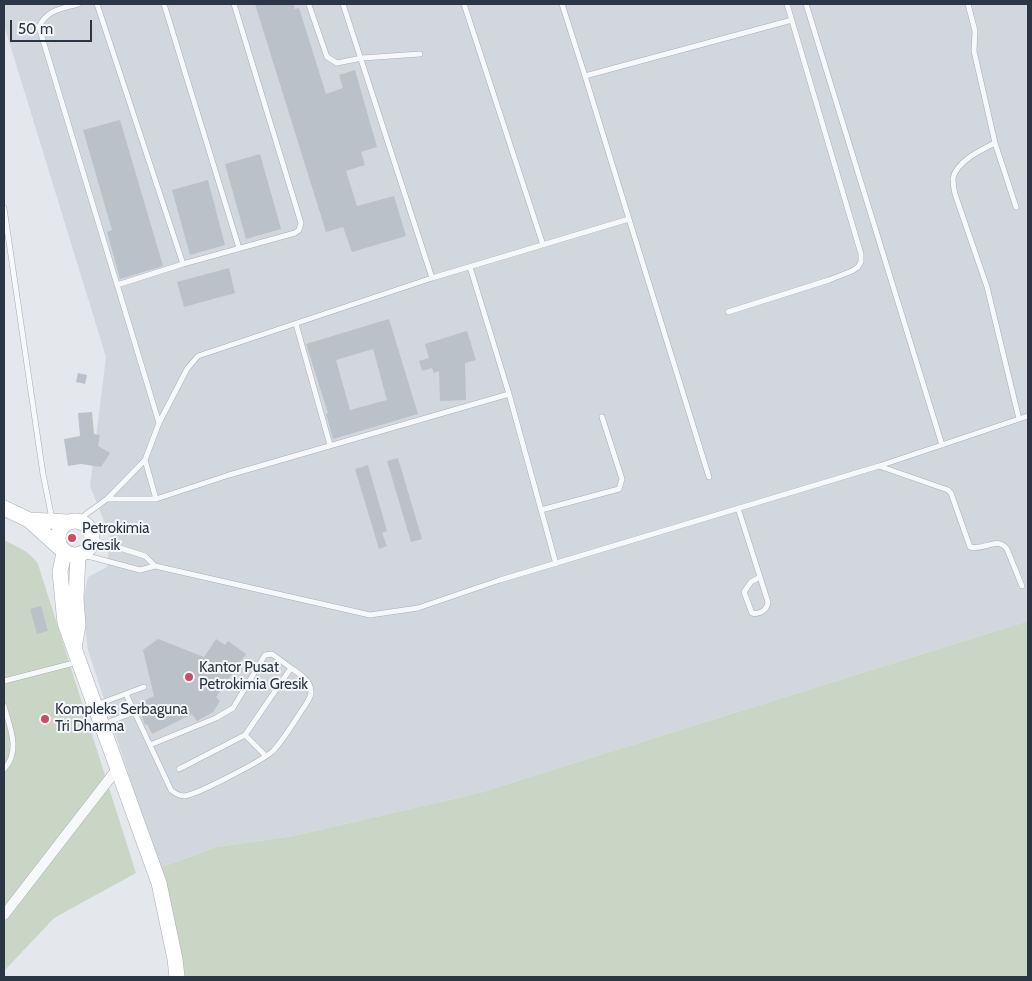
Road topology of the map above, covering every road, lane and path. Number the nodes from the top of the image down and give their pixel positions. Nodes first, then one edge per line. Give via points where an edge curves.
1 (78, 4) edge
2 (97, 4) edge
3 (164, 4) edge
4 (234, 4) edge
5 (343, 4) edge
6 (464, 4) edge
7 (562, 4) edge
8 (786, 4) edge
9 (806, 4) edge
10 (968, 4) edge
11 (309, 5) edge
12 (792, 20) junction
13 (420, 54) dead end
14 (362, 58) junction
15 (585, 76) junction
16 (995, 143) junction
17 (1016, 206) dead end
18 (4, 208) edge
19 (629, 219) junction
20 (543, 245) junction
21 (239, 248) junction
22 (183, 264) junction
23 (470, 267) junction
24 (432, 278) junction
25 (118, 285) junction
26 (728, 312) dead end
27 (296, 324) junction
28 (509, 394) junction
29 (1028, 416) edge
30 (602, 417) dead end
31 (1019, 419) junction
32 (159, 423) junction
33 (330, 445) junction
34 (942, 445) junction
35 (145, 460) junction
36 (879, 466) junction
37 (710, 476) dead end
38 (107, 499) junction
39 (156, 499) junction
40 (4, 508) edge
41 (738, 508) junction
42 (541, 510) junction
43 (30, 520) junction
44 (52, 521) junction
45 (73, 521) junction
46 (92, 539) junction
47 (71, 553) junction
48 (556, 564) junction
49 (155, 566) junction
50 (760, 577) junction
51 (1022, 586) dead end
52 (76, 656) junction
53 (291, 668) junction
54 (4, 682) edge
55 (144, 687) dead end
56 (126, 694) junction
57 (95, 705) junction
58 (4, 706) edge
59 (134, 712) junction
60 (102, 724) junction
61 (245, 735) junction
62 (150, 745) junction
63 (266, 756) junction
64 (4, 769) edge
65 (117, 769) junction
66 (179, 769) dead end
67 (4, 914) edge
68 (177, 977) edge

1 - 25 lane via 48,14 39,27
2 - 22 lane
3 - 21 lane
4 - 21 lane via 301,223 295,232
5 - 14 lane
6 - 20 lane
7 - 15 lane
8 - 12 lane
9 - 34 lane
10 - 16 lane via 975,30 974,50
11 - 14 lane via 327,57 337,63
12 - 15 lane
12 - 26 lane via 861,262 852,271 829,280
13 - 14 lane
14 - 24 lane
15 - 19 lane
16 - 17 lane
16 - 31 lane via 972,156 953,178 955,194 988,287
18 - 44 lane
19 - 20 lane
19 - 37 lane
20 - 23 lane
21 - 22 lane
22 - 25 lane
23 - 24 lane
23 - 28 lane
24 - 27 lane
25 - 32 lane
27 - 32 lane via 198,356 188,368
27 - 33 lane
28 - 33 lane
28 - 42 lane
29 - 31 lane
30 - 42 lane via 622,479 621,485 615,491
31 - 34 lane
32 - 35 lane
33 - 39 lane
34 - 36 lane
35 - 38 lane
35 - 39 lane
36 - 41 lane
36 - 51 lane via 952,493 970,547 977,549 1003,544
38 - 39 lane
38 - 45 lane
40 - 43 main road
41 - 48 lane
41 - 50 lane
42 - 48 lane
43 - 44 main road
43 - 47 main road
44 - 45 main road
45 - 46 main road via 87,525
45 - 47 main road via 60,528 57,539
46 - 47 main road via 88,548
46 - 49 lane via 145,556
47 - 49 lane via 140,570
47 - 52 main road via 78,625
48 - 49 lane via 418,608 370,615
50 - 50 lane via 768,604 756,614 752,613 744,592
52 - 54 lane
52 - 57 main road
53 - 61 lane
53 - 62 lane via 272,654 265,655 233,708
53 - 63 lane via 307,681 311,696 286,735
55 - 56 lane
56 - 57 lane
56 - 59 lane
57 - 60 main road
58 - 64 lane via 14,747
59 - 60 lane
59 - 62 lane
60 - 65 main road
61 - 63 lane
61 - 66 lane
62 - 63 lane via 170,790 184,796
65 - 67 street
65 - 68 main road via 159,883

